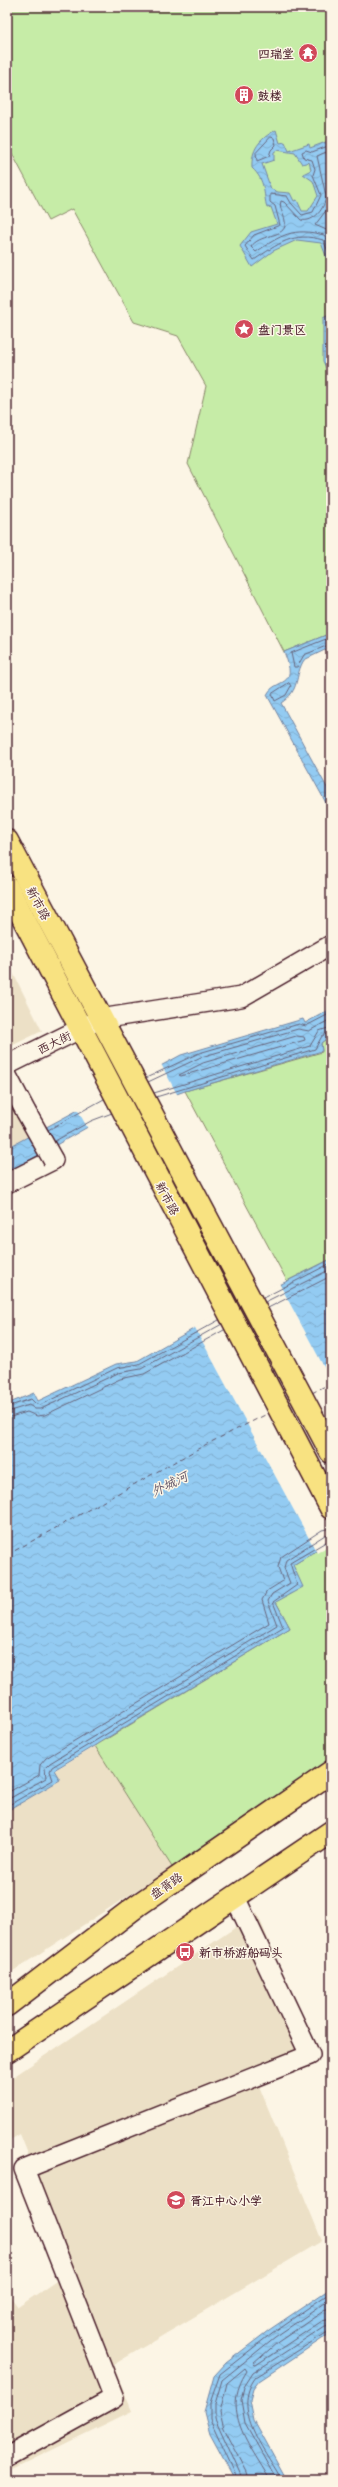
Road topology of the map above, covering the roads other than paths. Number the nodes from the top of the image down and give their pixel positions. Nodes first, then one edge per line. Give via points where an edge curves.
1 (7, 841) edge
2 (7, 887) edge
3 (331, 945) edge
4 (90, 1024) junction
5 (7, 1065) edge
6 (7, 1076) edge
7 (7, 1183) edge
8 (331, 1452) edge
9 (331, 1508) edge
10 (331, 1772) edge
11 (331, 1786) edge
12 (331, 1818) edge
13 (331, 1832) edge
14 (234, 1897) junction
15 (46, 1976) junction
16 (7, 2006) edge
17 (68, 2009) junction
18 (7, 2051) edge
19 (7, 2457) edge

1 - 4 main road, 新市路
2 - 4 main road, 新市路
3 - 4 street, 西大街 via 241,997
4 - 5 street, 西大街
4 - 8 main road, 新市路 via 129,1074
4 - 9 main road, 新市路 via 108,1082
6 - 7 street, bridge via 53,1160
10 - 15 main road, 盘胥路 via 138,1905
11 - 15 main road
12 - 17 main road via 172,1926
13 - 14 main road
14 - 17 main road
14 - 19 street via 310,2055 24,2169 114,2398
15 - 16 main road, 盘胥路
17 - 18 main road

